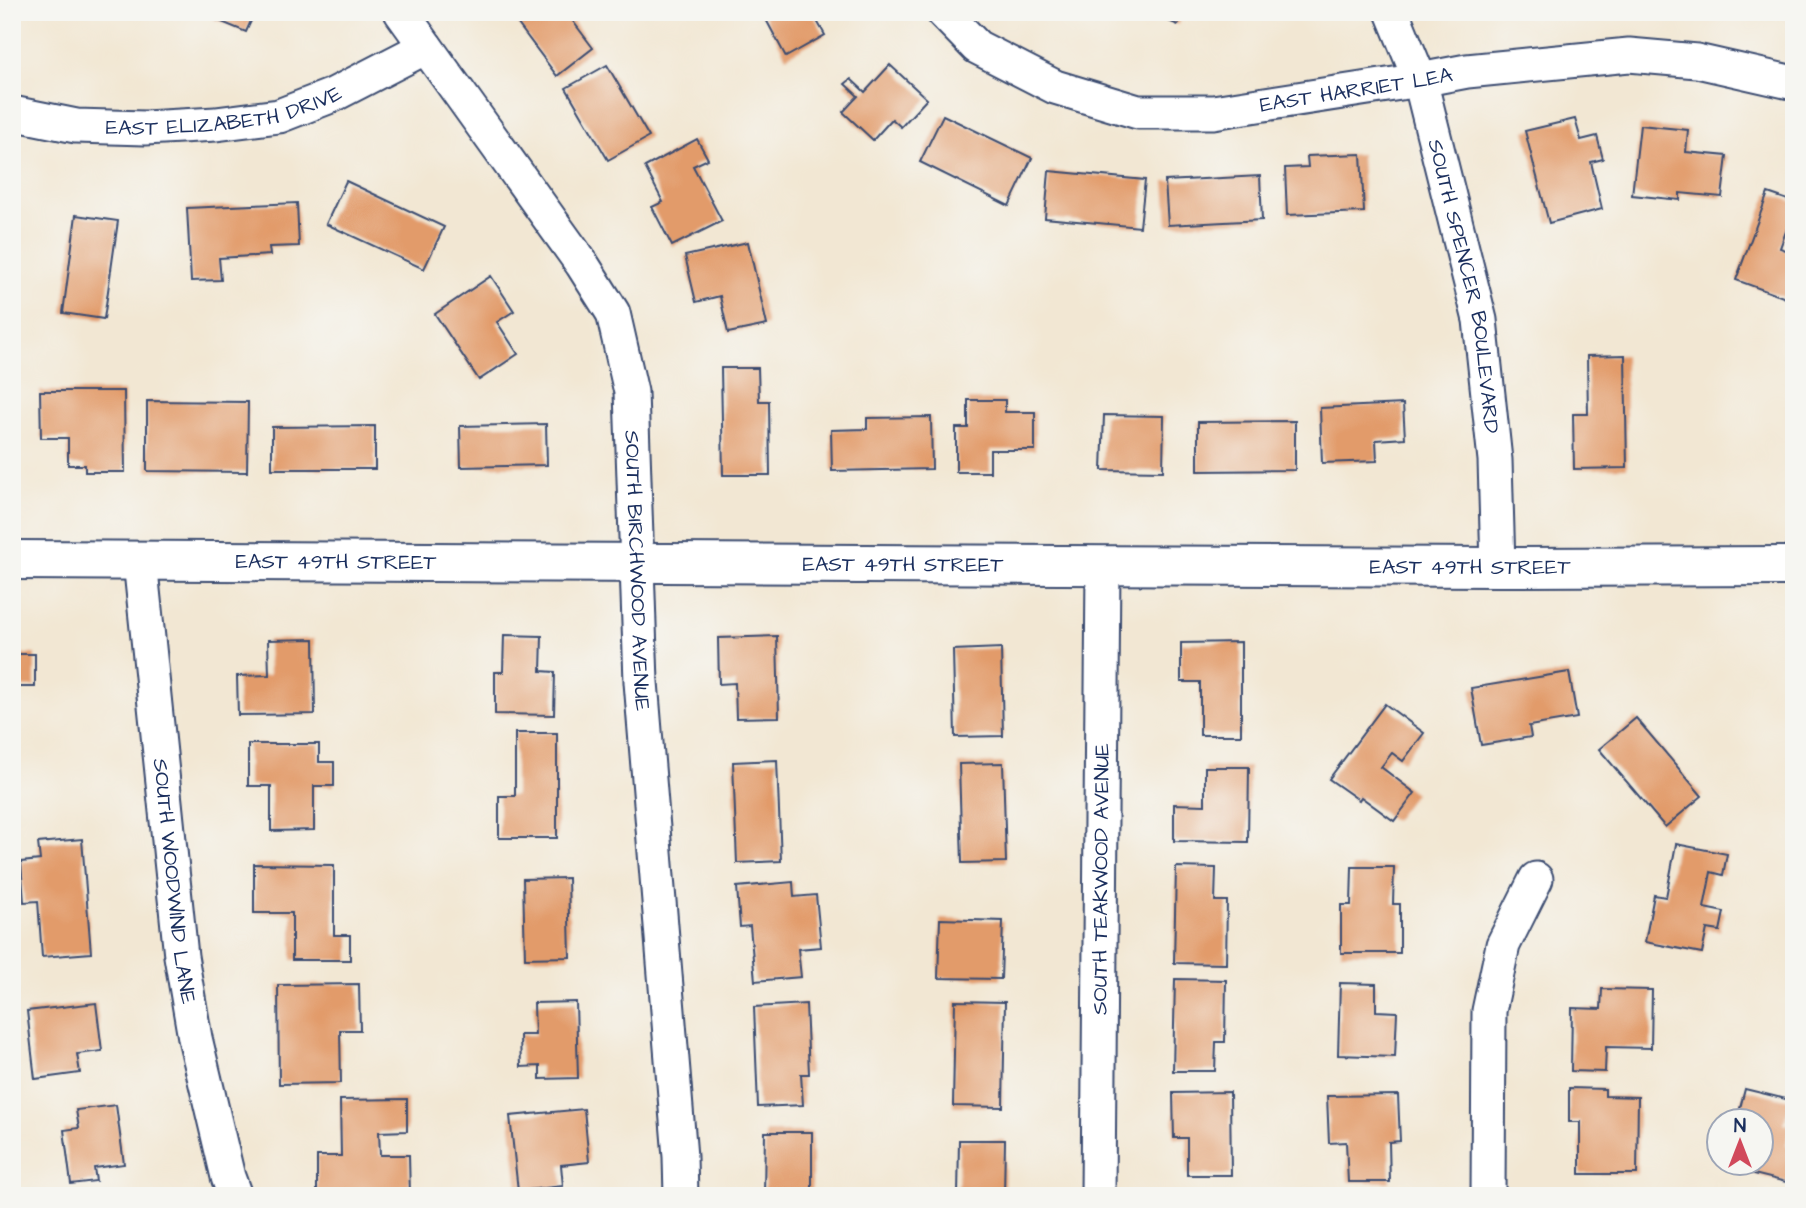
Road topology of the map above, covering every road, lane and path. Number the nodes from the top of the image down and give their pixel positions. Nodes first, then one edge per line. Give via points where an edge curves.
1 (401, 12) edge
2 (943, 12) edge
3 (1392, 12) edge
4 (426, 47) junction
5 (1420, 80) junction
6 (1794, 83) edge
7 (13, 120) edge
8 (12, 560) edge
9 (140, 561) junction
10 (635, 562) junction
11 (1103, 564) junction
12 (1794, 566) edge
13 (1498, 567) junction
14 (1536, 879) dead end
15 (235, 1196) edge
16 (681, 1196) edge
17 (1098, 1196) edge
18 (1488, 1196) edge

1 - 4 street, SOUTH BIRCHWOOD AVENUE
2 - 5 street, EAST HARRIET LEA via 977,47 1055,88 1138,112 1213,112
3 - 5 street, SOUTH SPENCER BOULEVARD
4 - 7 street, EAST ELIZABETH DRIVE via 332,96 279,116 145,128
4 - 10 street, SOUTH BIRCHWOOD AVENUE via 613,313 632,392
5 - 6 street, EAST HARRIET LEA via 1629,55 1697,61
5 - 13 street, SOUTH SPENCER BOULEVARD via 1480,320 1495,460
8 - 9 street, EAST 49TH STREET
9 - 10 street, EAST 49TH STREET
9 - 15 street, SOUTH WOODWIND LANE via 181,956 195,1038
10 - 11 street, EAST 49TH STREET
10 - 16 street, SOUTH BIRCHWOOD AVENUE
11 - 13 street, EAST 49TH STREET
11 - 17 street, SOUTH TEAKWOOD AVENUE
12 - 13 street, EAST 49TH STREET
14 - 18 street via 1503,945 1489,1012

